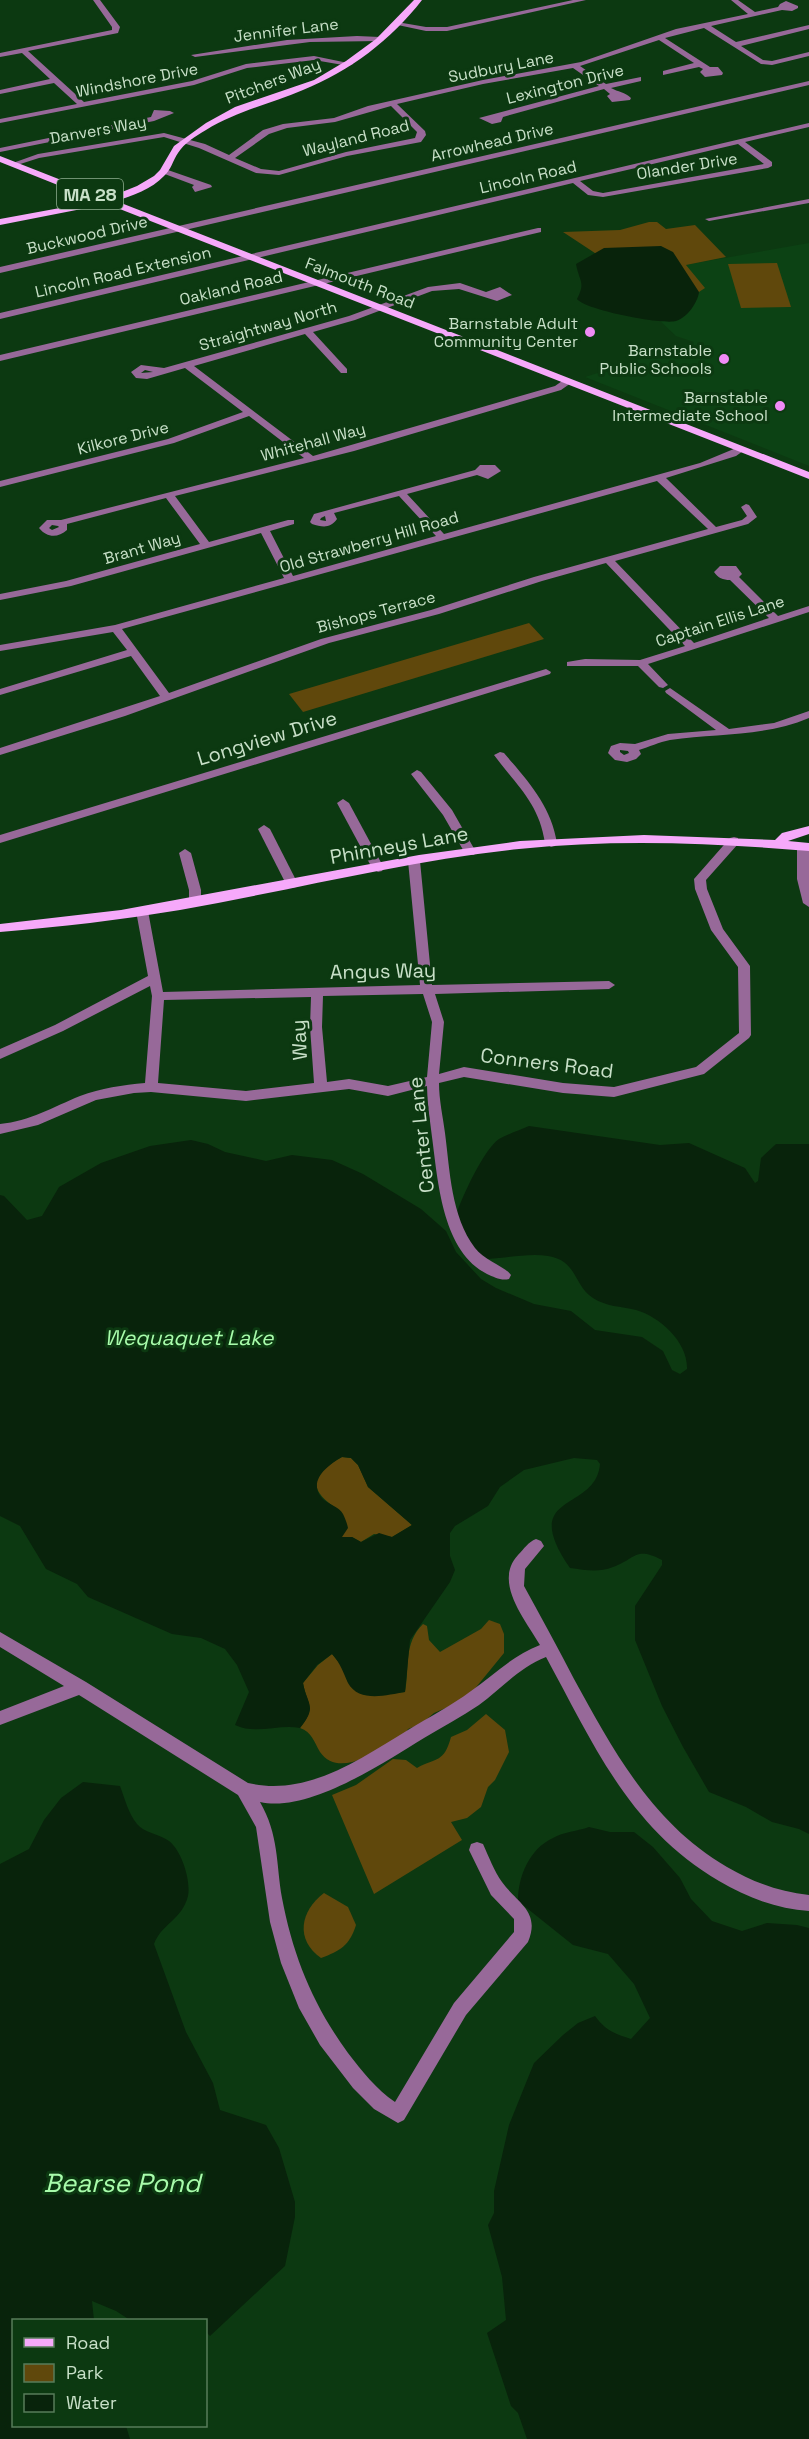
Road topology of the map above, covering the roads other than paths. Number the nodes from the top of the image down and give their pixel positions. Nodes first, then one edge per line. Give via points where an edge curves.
1 (96, 0) edge
2 (418, 0) edge
3 (583, 0) edge
4 (734, 0) edge
5 (782, 8) dead end
6 (753, 14) junction
7 (397, 24) junction
8 (705, 25) junction
9 (809, 27) edge
10 (660, 38) junction
11 (380, 39) junction
12 (734, 45) junction
13 (24, 51) junction
14 (809, 54) edge
15 (0, 55) edge
16 (195, 55) dead end
17 (349, 64) junction
18 (575, 66) junction
19 (666, 73) dead end
20 (638, 79) dead end
21 (56, 80) junction
22 (809, 83) edge
23 (605, 87) junction
24 (0, 92) edge
25 (615, 94) dead end
26 (392, 103) junction
27 (82, 104) junction
28 (498, 116) dead end
29 (154, 119) dead end
30 (0, 121) edge
31 (809, 125) edge
32 (186, 141) junction
33 (740, 142) junction
34 (0, 150) edge
35 (230, 158) junction
36 (0, 159) edge
37 (15, 164) junction
38 (165, 171) junction
39 (575, 181) junction
40 (198, 185) dead end
41 (106, 200) junction
42 (809, 201) edge
43 (709, 219) dead end
44 (0, 222) edge
45 (181, 229) junction
46 (538, 230) dead end
47 (254, 258) junction
48 (0, 270) edge
49 (317, 283) junction
50 (487, 294) dead end
51 (381, 308) junction
52 (0, 316) edge
53 (307, 331) junction
54 (0, 358) edge
55 (187, 365) junction
56 (163, 371) dead end
57 (344, 371) dead end
58 (568, 381) junction
59 (251, 412) junction
60 (741, 449) junction
61 (312, 459) junction
62 (478, 472) dead end
63 (809, 476) edge
64 (659, 477) junction
65 (0, 484) edge
66 (400, 492) junction
67 (169, 495) junction
68 (746, 507) dead end
69 (328, 512) dead end
70 (291, 522) dead end
71 (63, 523) dead end
72 (264, 529) junction
73 (714, 530) junction
74 (442, 537) junction
75 (206, 545) junction
76 (608, 560) junction
77 (733, 577) dead end
78 (290, 580) junction
79 (0, 597) edge
80 (809, 609) edge
81 (776, 619) junction
82 (116, 628) junction
83 (691, 646) junction
84 (0, 648) edge
85 (133, 651) junction
86 (641, 663) junction
87 (571, 664) dead end
88 (546, 672) dead end
89 (0, 692) edge
90 (166, 697) junction
91 (809, 714) edge
92 (727, 733) junction
93 (632, 748) dead end
94 (0, 752) edge
95 (500, 755) dead end
96 (417, 774) dead end
97 (343, 803) dead end
98 (264, 829) dead end
99 (809, 830) edge
100 (0, 839) edge
101 (734, 841) junction
102 (551, 843) junction
103 (778, 844) junction
104 (806, 847) edge
105 (470, 852) junction
106 (185, 853) dead end
107 (414, 861) junction
108 (378, 868) junction
109 (292, 884) junction
110 (195, 902) junction
111 (809, 903) edge
112 (141, 911) junction
113 (0, 928) edge
114 (154, 978) junction
115 (609, 985) dead end
116 (426, 989) junction
117 (317, 992) junction
118 (158, 996) junction
119 (0, 1054) edge
120 (433, 1080) junction
121 (321, 1086) junction
122 (152, 1087) junction
123 (0, 1129) edge
124 (504, 1275) dead end
125 (536, 1546) dead end
126 (0, 1639) edge
127 (550, 1649) junction
128 (80, 1687) junction
129 (0, 1718) edge
130 (244, 1790) junction
131 (477, 1850) dead end
132 (809, 1904) edge

1 - 13 street via 116,27 115,32
2 - 7 main road, Pitchers Way
3 - 7 street via 447,29
4 - 6 street
5 - 6 street, Sudbury Lane
6 - 8 street, Sudbury Lane
7 - 11 main road, Pitchers Way
8 - 10 street, Sudbury Lane
8 - 12 street
9 - 12 street
10 - 18 street, Sudbury Lane
10 - 19 street via 704,67
11 - 16 street, Jennifer Lane via 334,37
11 - 17 main road, Pitchers Way
12 - 14 street via 764,63
13 - 15 street
13 - 21 street
17 - 27 street, Windshore Drive via 314,58 246,66 200,82
17 - 32 main road, Pitchers Way via 306,86 236,110
18 - 23 street
18 - 26 street, Sudbury Lane via 503,77
20 - 23 street, Lexington Drive
21 - 24 street
21 - 27 street
22 - 45 street, Arrowhead Drive
23 - 25 street
23 - 28 street, Lexington Drive via 522,106
26 - 35 street, Sudbury Lane via 338,120 271,130
26 - 35 street, Wayland Road via 421,131 418,140 346,154 279,173 262,172
27 - 30 street, Windshore Drive
29 - 34 street, Danvers Way
31 - 33 street, Lincoln Road
32 - 35 street, Wayland Road
32 - 37 street, Danvers Way via 154,136 38,156
32 - 38 main road, Pitchers Way via 175,151
33 - 39 street, Lincoln Road
33 - 39 street, Olander Drive via 768,166 603,195 591,193
36 - 37 main road, Falmouth Road / MA 28
37 - 41 main road, Falmouth Road / MA 28
38 - 40 street
38 - 41 main road, Pitchers Way via 140,189
39 - 47 street, Lincoln Road
41 - 44 main road, Pitchers Way
41 - 45 main road, Falmouth Road / MA 28
42 - 43 street
45 - 47 main road, Falmouth Road / MA 28
45 - 48 street, Buckwood Drive
46 - 49 street, Oakland Road
47 - 49 main road, Falmouth Road / MA 28
47 - 52 street, Lincoln Road Extension
49 - 51 main road, Falmouth Road / MA 28
49 - 54 street, Oakland Road
50 - 51 street, Straightway North via 465,287 442,286
51 - 53 street, Straightway North
51 - 58 main road, Falmouth Road / MA 28
53 - 55 street, Straightway North
53 - 57 street
55 - 56 street, Straightway North
55 - 59 street
58 - 60 main road, Falmouth Road / MA 28
58 - 61 street, Whitehall Way via 558,388
59 - 61 street
59 - 65 street, Kilkore Drive via 163,444
60 - 63 main road, Falmouth Road / MA 28
60 - 64 street, Old Strawberry Hill Road
61 - 67 street, Whitehall Way
62 - 66 street
64 - 73 street
64 - 74 street, Old Strawberry Hill Road
66 - 69 street
66 - 74 street
67 - 71 street, Whitehall Way
67 - 75 street
68 - 73 street, Bishops Terrace via 752,515 748,521
70 - 72 street, Brant Way
72 - 75 street, Brant Way
72 - 78 street
73 - 76 street, Bishops Terrace
74 - 78 street, Old Strawberry Hill Road
75 - 79 street, Brant Way via 67,584
76 - 83 street
76 - 90 street, Bishops Terrace via 325,640
77 - 81 street
78 - 82 street, Old Strawberry Hill Road
80 - 81 street, Captain Ellis Lane
81 - 83 street, Captain Ellis Lane
82 - 84 street, Old Strawberry Hill Road
82 - 85 street
83 - 86 street, Captain Ellis Lane
85 - 89 street
85 - 90 street
86 - 87 street
86 - 92 street via 666,688
88 - 100 street, Longview Drive
90 - 94 street, Bishops Terrace
91 - 92 street via 775,726
92 - 93 street via 664,738
95 - 102 street via 539,803 549,822
96 - 105 street via 448,813
97 - 108 street
98 - 109 street
99 - 103 main road via 786,836
101 - 102 main road, Phinneys Lane via 664,838
101 - 103 main road, Phinneys Lane
101 - 120 street, Conners Road via 700,879 717,930 744,966 745,1035 700,1071 614,1092 464,1072
102 - 105 main road, Phinneys Lane
103 - 104 main road, Phinneys Lane
104 - 111 street via 803,879
105 - 107 main road, Phinneys Lane
106 - 110 street
107 - 108 main road, Phinneys Lane
107 - 116 street, Center Lane
108 - 109 main road, Phinneys Lane
109 - 110 main road, Phinneys Lane
110 - 112 main road, Phinneys Lane
112 - 113 main road, Phinneys Lane
112 - 114 street
114 - 118 street
114 - 119 street
115 - 116 street, Angus Way
116 - 117 street, Angus Way
116 - 120 street, Center Lane via 438,1022
117 - 118 street, Angus Way
117 - 121 street, Way
118 - 122 street
120 - 121 street, Conners Road via 388,1091 349,1084
120 - 124 street, Center Lane via 446,1195 457,1228 466,1247 486,1268
121 - 122 street, Conners Road via 246,1096
122 - 123 street, Conners Road via 106,1093 45,1119
125 - 127 street via 517,1567 516,1587
126 - 128 street
127 - 130 street via 519,1662 471,1701 384,1755 338,1778 288,1794
127 - 132 street via 631,1792 666,1834 694,1858 726,1877 763,1894
128 - 129 street
128 - 130 street
130 - 131 street via 266,1835 273,1897 297,1986 318,2027 352,2074 379,2102 398,2114 460,2009 522,1936 522,1914 498,1890

